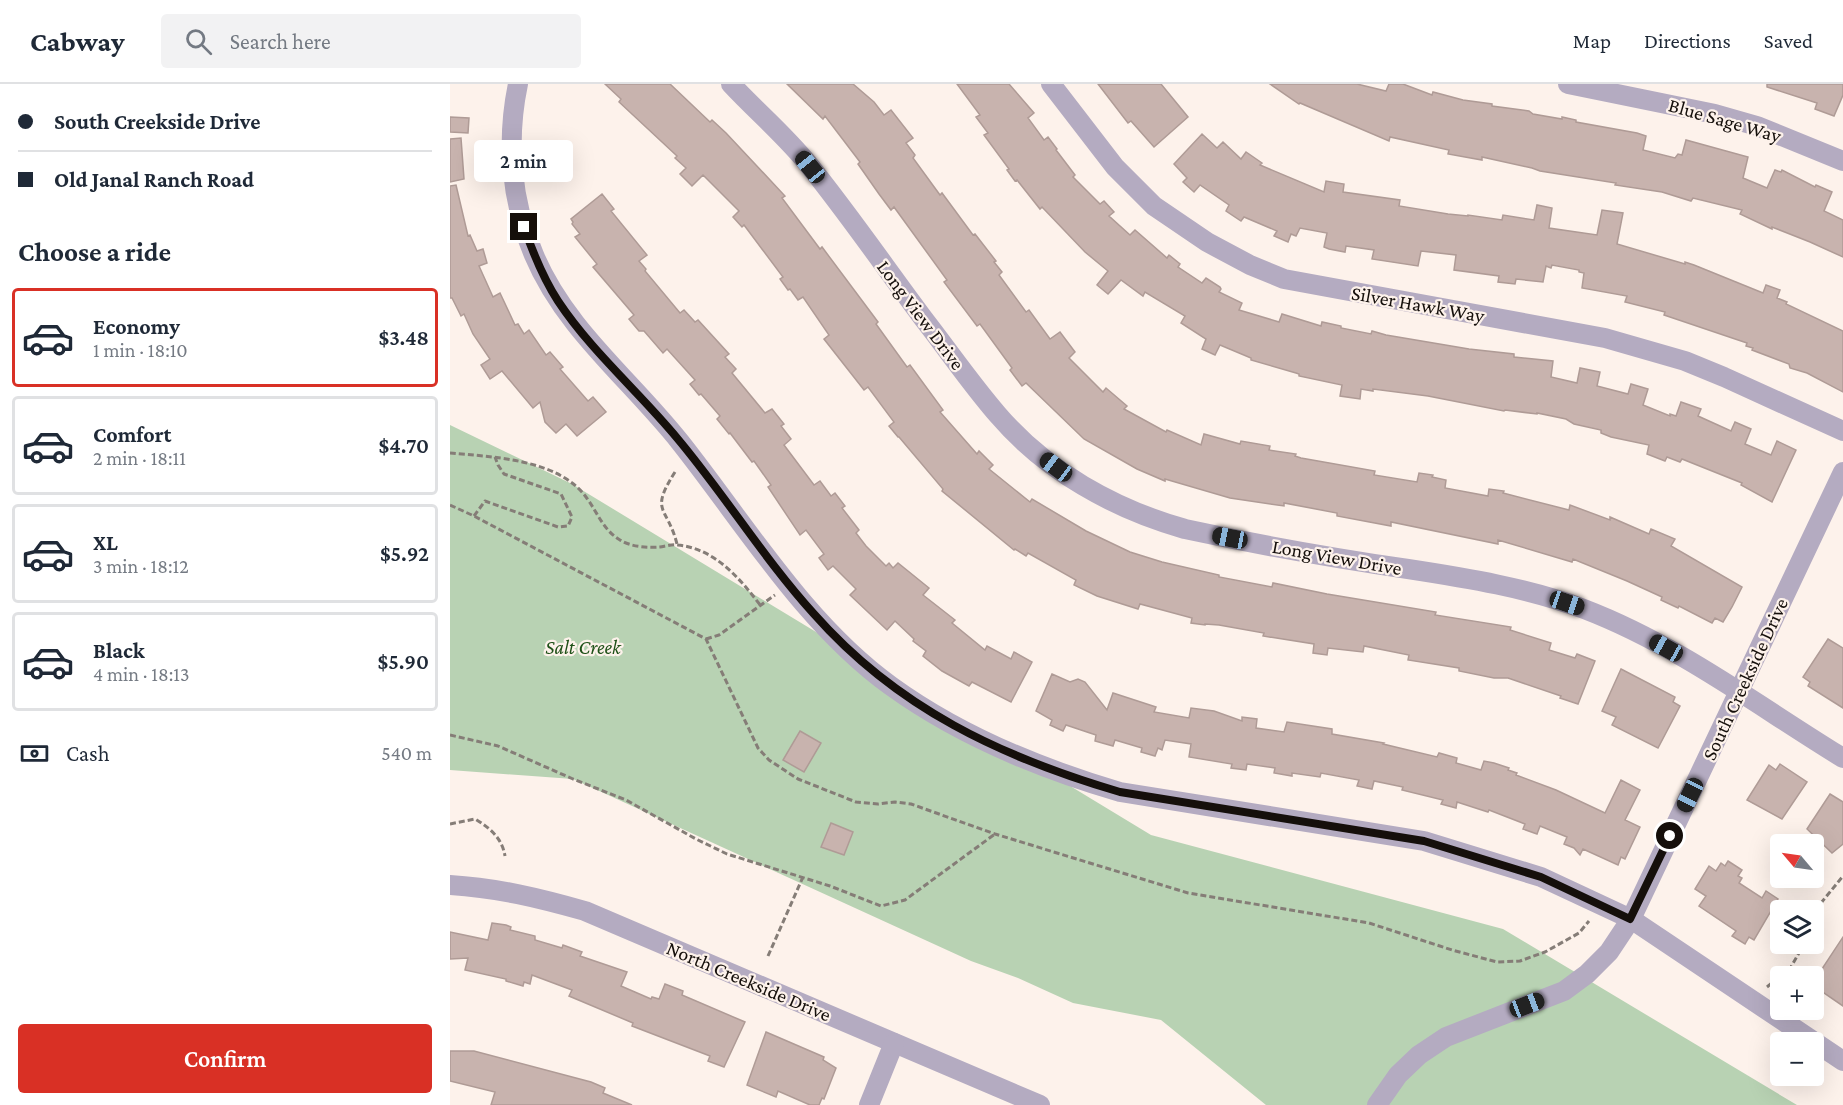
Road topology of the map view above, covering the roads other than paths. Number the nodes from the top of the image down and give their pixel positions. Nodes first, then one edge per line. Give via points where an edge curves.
1 (518, 84) edge
2 (731, 84) edge
3 (1051, 84) edge
4 (1568, 84) edge
5 (1843, 161) edge
6 (1843, 431) edge
7 (1843, 472) edge
8 (1740, 691) junction
9 (1843, 758) edge
10 (450, 885) edge
11 (1630, 919) junction
12 (894, 1043) junction
13 (1843, 1061) edge
14 (869, 1105) edge
15 (1040, 1105) edge
16 (1377, 1105) edge

1 - 11 street via 512,120 513,172 524,227 559,302 581,332 680,441 814,615 890,685 950,724 1026,761 1071,777 1120,792 1424,841 1541,877
2 - 8 street, Long View Drive via 810,167 999,417 1035,451 1095,493 1152,520 1185,529 1476,580 1552,598 1624,626
3 - 6 street, Silver Hawk Way via 1115,167 1154,206 1250,265 1294,281 1605,338 1650,350 1724,377
4 - 5 street, Blue Sage Way via 1715,114 1765,129
7 - 8 street, South Creekside Drive
8 - 9 street, Long View Drive
8 - 11 street, South Creekside Drive
10 - 12 street, North Creekside Drive via 534,896 585,911
11 - 13 street
11 - 16 street via 1608,952 1564,991 1446,1037 1398,1075
12 - 14 street
12 - 15 street, North Creekside Drive

